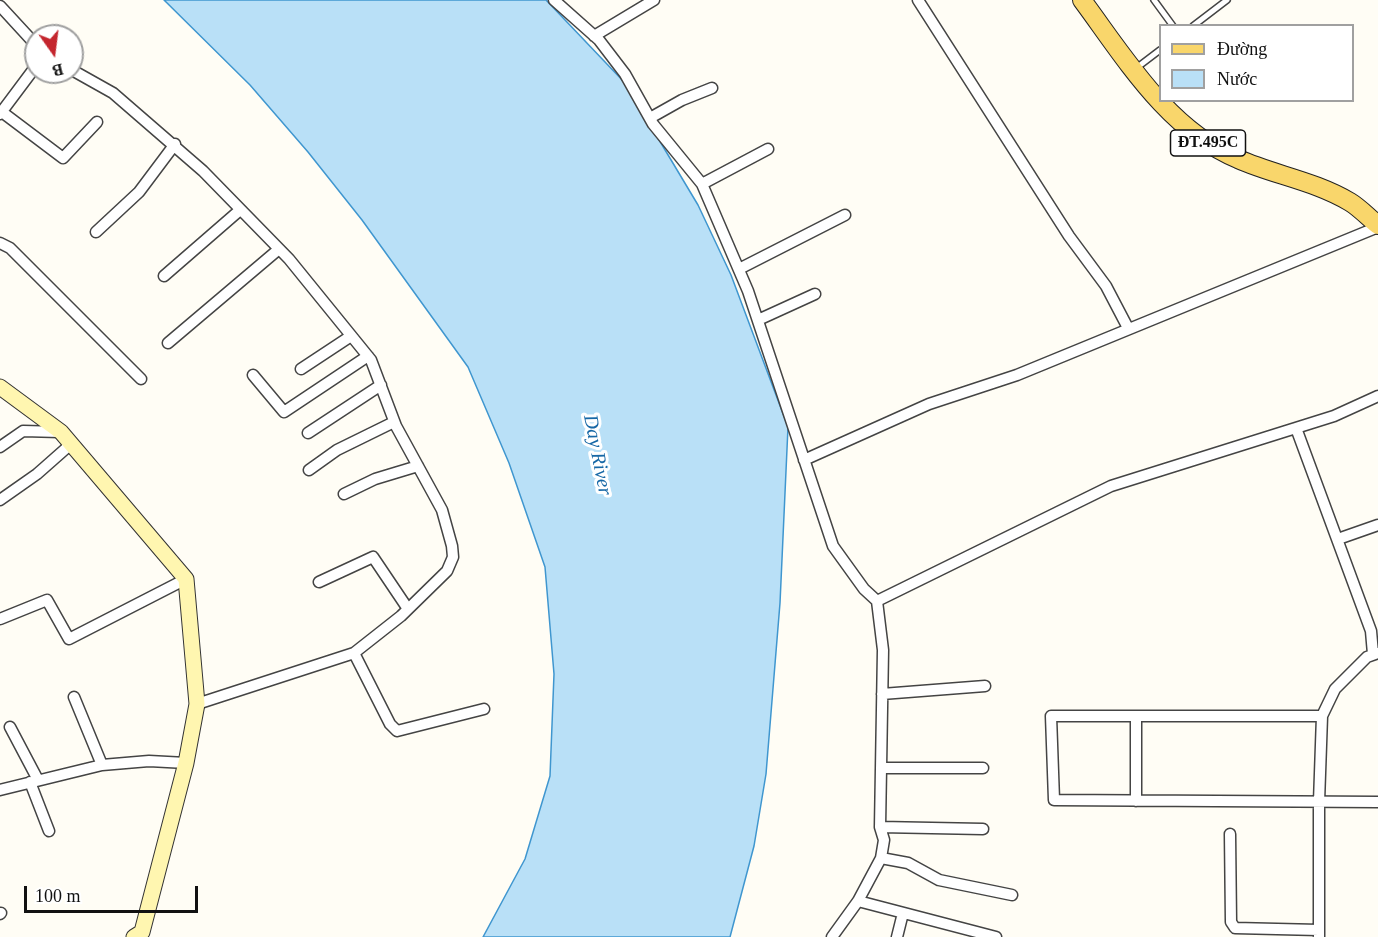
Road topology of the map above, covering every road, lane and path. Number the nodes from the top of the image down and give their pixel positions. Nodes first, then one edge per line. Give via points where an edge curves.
1 (554, 0) edge
2 (654, 0) edge
3 (918, 0) edge
4 (1082, 0) edge
5 (1154, 0) edge
6 (1227, 0) edge
7 (0, 6) edge
8 (1172, 24) edge
9 (1196, 24) edge
10 (24, 32) edge
11 (594, 36) junction
12 (1159, 51) edge
13 (1134, 70) junction
14 (84, 77) edge
15 (24, 82) edge
16 (712, 88) dead end
17 (1159, 100) edge
18 (1161, 102) edge
19 (1, 113) edge
20 (650, 118) junction
21 (97, 122) dead end
22 (175, 144) junction
23 (768, 149) dead end
24 (702, 184) junction
25 (240, 210) junction
26 (845, 215) dead end
27 (1376, 222) edge
28 (96, 232) dead end
29 (0, 243) edge
30 (279, 249) junction
31 (739, 268) junction
32 (164, 276) dead end
33 (815, 294) dead end
34 (758, 320) junction
35 (1128, 328) junction
36 (351, 336) junction
37 (168, 343) dead end
38 (368, 356) junction
39 (301, 369) dead end
40 (253, 375) dead end
41 (141, 379) dead end
42 (381, 385) junction
43 (0, 387) edge
44 (1378, 396) edge
45 (394, 422) junction
46 (1296, 428) junction
47 (61, 432) junction
48 (308, 432) dead end
49 (71, 444) junction
50 (0, 447) edge
51 (804, 460) junction
52 (418, 466) junction
53 (309, 470) dead end
54 (344, 494) dead end
55 (0, 500) edge
56 (1378, 525) edge
57 (1338, 539) junction
58 (186, 579) junction
59 (319, 582) dead end
60 (878, 601) junction
61 (408, 609) junction
62 (0, 619) edge
63 (354, 653) junction
64 (1376, 654) edge
65 (985, 686) dead end
66 (882, 694) junction
67 (74, 697) dead end
68 (197, 704) junction
69 (484, 709) dead end
70 (1136, 716) junction
71 (1322, 716) junction
72 (10, 727) dead end
73 (186, 763) junction
74 (102, 765) junction
75 (881, 768) junction
76 (983, 768) dead end
77 (34, 781) junction
78 (0, 790) edge
79 (1136, 801) junction
80 (1319, 802) junction
81 (1378, 802) edge
82 (880, 827) junction
83 (983, 830) dead end
84 (49, 831) dead end
85 (1230, 834) dead end
86 (881, 858) junction
87 (1012, 895) dead end
88 (858, 901) junction
89 (903, 913) junction
90 (1319, 934) edge
91 (134, 937) edge
92 (832, 937) edge
93 (897, 937) edge
94 (996, 937) edge

1 - 11 street
2 - 11 street
3 - 35 street via 1069,236 1111,293
4 - 13 main road, ĐT.495C
5 - 8 lane
6 - 9 lane
7 - 10 street
11 - 20 street via 625,74
12 - 13 lane
13 - 17 main road, ĐT.495C
14 - 22 street via 113,93
15 - 19 street
16 - 20 street
18 - 27 main road, ĐT.495C via 1210,145 1350,202
19 - 21 street via 63,158
20 - 24 street
22 - 25 street
22 - 28 street via 139,192
23 - 24 street
24 - 31 street
25 - 30 street
25 - 32 street
26 - 31 street
27 - 35 street
29 - 41 street via 10,248
30 - 36 street
30 - 37 street
31 - 34 street
33 - 34 street
34 - 51 street
35 - 51 street via 1017,375 929,404
36 - 38 street
36 - 39 street
38 - 40 street via 284,412
38 - 42 street
42 - 45 street
42 - 48 street
43 - 47 main road
44 - 46 street via 1343,413
45 - 52 street
45 - 53 street via 337,450
46 - 57 street
46 - 60 street via 1111,486
47 - 49 main road
47 - 50 street via 23,431
49 - 55 street
49 - 58 main road
51 - 60 street via 831,540 864,589
52 - 54 street via 375,479
52 - 61 street via 442,510 453,557 447,571
56 - 57 street
57 - 64 street
58 - 62 street via 69,639 46,600
58 - 68 main road
59 - 61 street via 373,557
60 - 66 street
61 - 63 street
63 - 68 street
63 - 69 street via 397,731
64 - 71 street via 1335,689
65 - 66 street
66 - 75 street
67 - 74 street
68 - 73 main road
70 - 71 street
70 - 79 street
70 - 79 street via 1051,716 1054,800
71 - 80 street
72 - 77 street
73 - 74 street
73 - 91 main road via 142,932
74 - 77 street
75 - 76 street
75 - 82 street
77 - 78 street
77 - 84 street
79 - 80 street
80 - 81 street
80 - 90 street
82 - 83 street
82 - 86 street via 884,840
85 - 90 street via 1231,922 1235,928
86 - 87 street via 908,863 939,880
86 - 88 street
88 - 89 street
88 - 92 street
89 - 93 street
89 - 94 street

